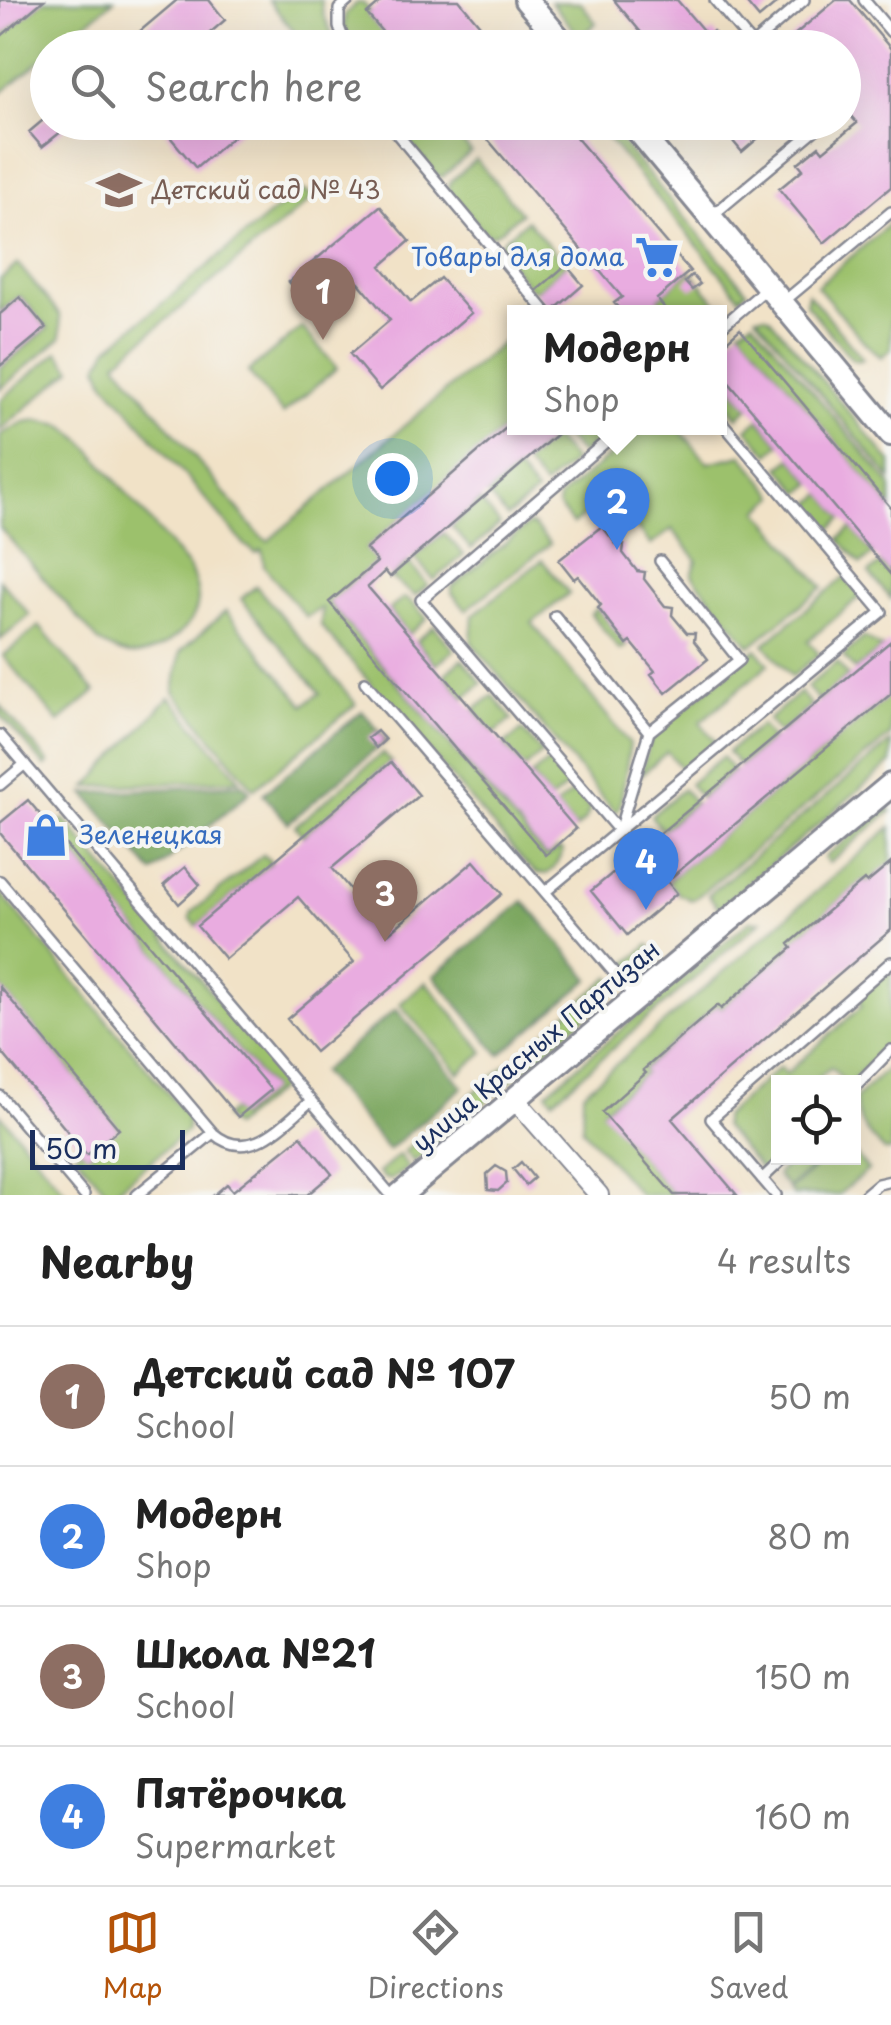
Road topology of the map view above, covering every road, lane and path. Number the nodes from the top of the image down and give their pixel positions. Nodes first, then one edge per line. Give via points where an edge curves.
1 (349, 0) edge
2 (526, 0) edge
3 (715, 0) edge
4 (804, 0) edge
5 (864, 0) edge
6 (341, 30) edge
7 (552, 30) edge
8 (740, 30) edge
9 (771, 30) edge
10 (891, 32) edge
11 (401, 140) edge
12 (646, 140) edge
13 (803, 140) edge
14 (891, 212) edge
15 (711, 217) junction
16 (775, 294) junction
17 (540, 305) edge
18 (727, 324) edge
19 (727, 428) edge
20 (891, 434) edge
21 (614, 435) edge
22 (660, 562) dead end
23 (555, 616) dead end
24 (366, 682) dead end
25 (649, 732) junction
26 (0, 735) edge
27 (24, 764) junction
28 (0, 785) edge
29 (890, 788) edge
30 (619, 830) junction
31 (0, 880) edge
32 (545, 892) junction
33 (891, 962) edge
34 (636, 998) junction
35 (891, 1050) edge
36 (861, 1081) edge
37 (0, 1096) edge
38 (514, 1099) junction
39 (311, 1101) junction
40 (213, 1133) junction
41 (777, 1165) edge
42 (762, 1179) junction
43 (891, 1181) edge
44 (84, 1195) edge
45 (138, 1195) edge
46 (391, 1195) edge
47 (400, 1195) edge
48 (599, 1195) edge
49 (776, 1195) edge
50 (864, 1195) edge

1 - 6 lane via 340,9
2 - 7 street
3 - 8 lane
4 - 9 lane
5 - 10 lane
11 - 17 lane
12 - 15 street
13 - 15 lane
14 - 16 lane
15 - 16 street
16 - 18 lane
16 - 20 street
19 - 30 lane via 882,612
21 - 30 lane via 422,600
22 - 25 lane via 739,660
23 - 25 lane
24 - 32 lane
25 - 30 lane
26 - 27 lane
27 - 28 lane
27 - 39 lane
29 - 34 street, улица Красных Партизан
30 - 32 lane
31 - 40 lane
32 - 34 lane
33 - 42 lane via 711,1118
34 - 38 street, улица Красных Партизан
35 - 36 lane
37 - 44 lane
38 - 47 street, улица Красных Партизан
38 - 48 street
39 - 40 lane via 255,1143 232,1146
39 - 46 lane
40 - 45 lane
41 - 42 lane
42 - 49 lane
43 - 50 lane

